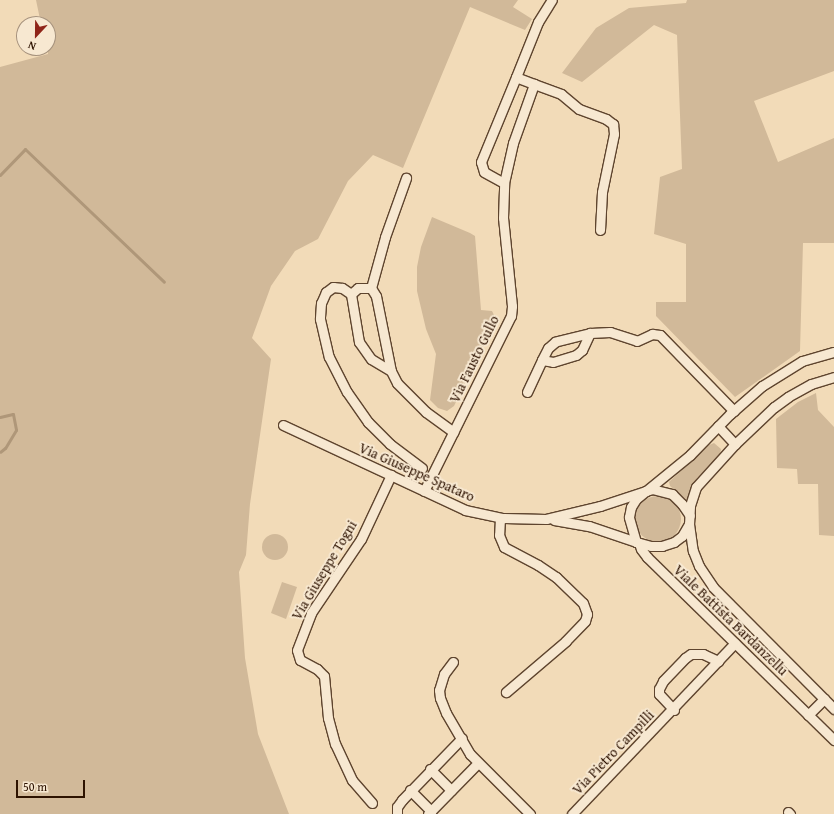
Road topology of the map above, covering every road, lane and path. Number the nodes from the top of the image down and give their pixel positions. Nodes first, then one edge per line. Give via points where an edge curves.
1 (552, 0) edge
2 (516, 77) junction
3 (534, 84) junction
4 (406, 178) dead end
5 (504, 183) junction
6 (600, 230) dead end
7 (371, 288) junction
8 (351, 294) junction
9 (590, 333) junction
10 (834, 352) edge
11 (542, 360) junction
12 (391, 371) junction
13 (834, 377) edge
14 (526, 392) dead end
15 (734, 411) junction
16 (283, 425) dead end
17 (718, 426) junction
18 (454, 432) junction
19 (735, 444) junction
20 (422, 468) dead end
21 (391, 476) junction
22 (424, 491) junction
23 (646, 491) junction
24 (500, 518) junction
25 (546, 519) junction
26 (690, 520) junction
27 (638, 542) junction
28 (736, 643) junction
29 (718, 661) junction
30 (453, 662) dead end
31 (506, 692) dead end
32 (824, 699) junction
33 (834, 709) edge
34 (674, 710) junction
35 (808, 715) junction
36 (462, 738) junction
37 (834, 740) edge
38 (478, 763) junction
39 (430, 769) junction
40 (410, 790) junction
41 (451, 790) junction
42 (372, 803) dead end
43 (429, 813) edge
44 (397, 814) edge
45 (530, 814) edge
46 (572, 814) edge

1 - 2 street via 538,22
2 - 3 street
2 - 5 street via 481,162 484,172
3 - 5 street, Via Fausto Gullo via 513,142
3 - 6 street via 561,94 579,109 613,124 614,134 602,192
4 - 7 street
5 - 18 street, Via Fausto Gullo via 503,218 511,316
7 - 8 street via 361,287
7 - 12 street via 377,302
8 - 12 street via 352,310 361,346 371,359
8 - 20 street via 342,288 333,287 326,292 323,299 320,319 329,357 344,387 368,422 390,444
9 - 11 street via 555,342 548,348
9 - 11 street via 582,350 573,356 553,362
9 - 15 street via 610,332 634,341 656,334 665,338
10 - 15 street via 810,358 787,369 762,386
11 - 14 street
12 - 18 street via 401,388 421,408
13 - 19 street, Viale Battista Bardanzellu via 811,384 788,397
15 - 17 street
16 - 21 street, Via Giuseppe Spataro
17 - 19 street
17 - 23 street via 690,455
18 - 22 street, Via Fausto Gullo
19 - 26 street, Viale Battista Bardanzellu via 699,483 692,497
21 - 22 street, Via Giuseppe Spataro
21 - 42 street, Via Giuseppe Togni via 361,539 319,599 307,621 298,648 302,662 323,674 329,723 342,761 352,780
22 - 24 street, Via Giuseppe Spataro via 465,510
23 - 25 street, Via Giuseppe Spataro via 600,506
23 - 26 street via 659,490 672,494 682,504
23 - 27 street via 636,499 629,512 631,527
24 - 25 street, Via Giuseppe Spataro
24 - 31 street via 499,535 504,547 556,577 583,603 587,614 585,621 566,641
25 - 27 street, Via Giuseppe Spataro via 589,526
26 - 27 street via 682,536 672,543 658,546
26 - 32 street, Viale Battista Bardanzellu via 694,556 713,587
27 - 28 street, Viale Battista Bardanzellu via 647,557
28 - 29 street, Via Pietro Campilli
28 - 35 street, Viale Battista Bardanzellu
29 - 34 street, Via Pietro Campilli
29 - 34 street, Via Pietro Campilli via 703,654 691,654 661,683 659,692
30 - 36 street via 443,677 439,694 446,713
32 - 33 street, Viale Battista Bardanzellu
32 - 35 street
34 - 46 street, Via Pietro Campilli
35 - 37 street, Viale Battista Bardanzellu
36 - 38 street
36 - 39 street
38 - 41 street
38 - 45 street
39 - 40 street
39 - 41 street
40 - 43 street
40 - 44 street via 399,804
41 - 43 street

